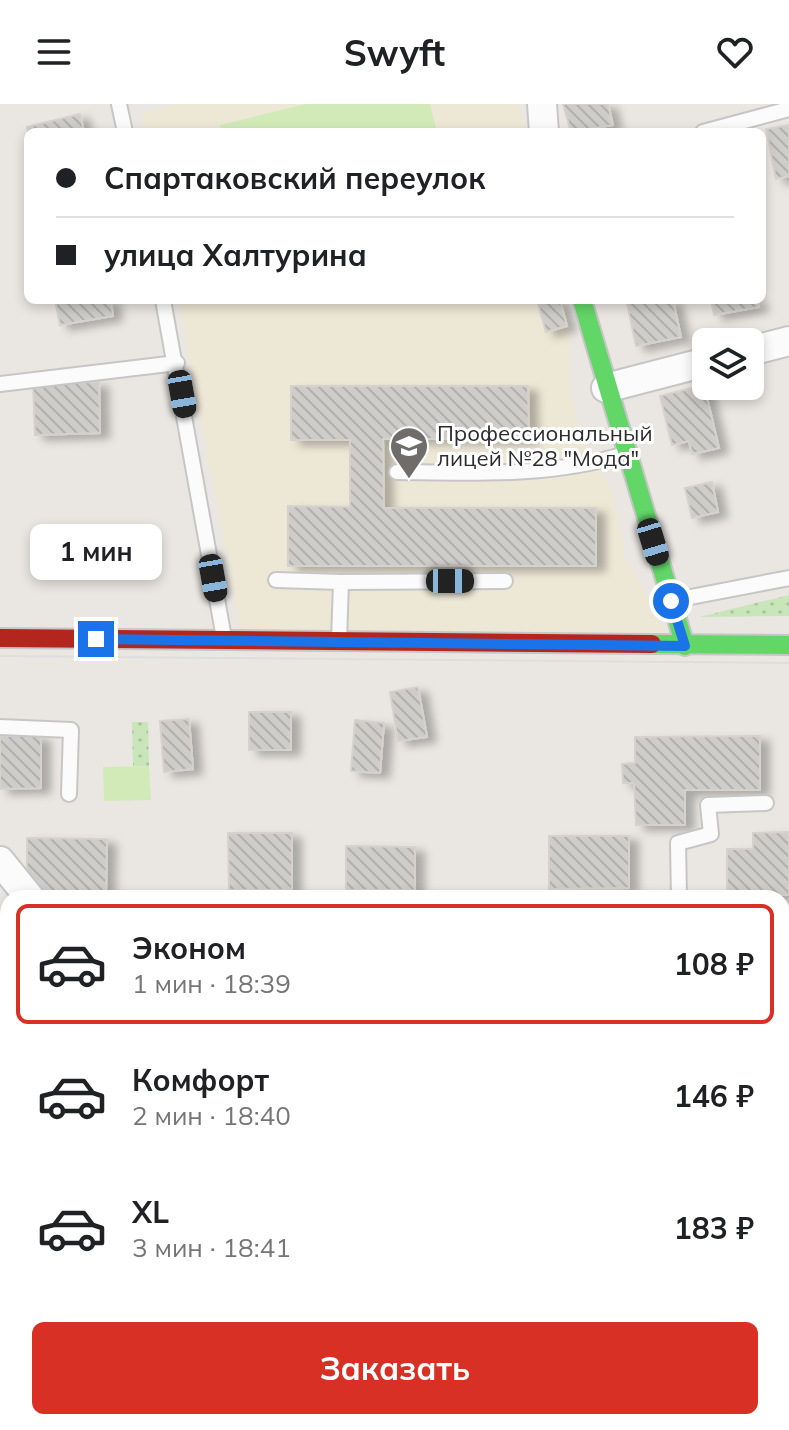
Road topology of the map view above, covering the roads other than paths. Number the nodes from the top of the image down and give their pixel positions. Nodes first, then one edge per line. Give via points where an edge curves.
1 (119, 104) edge
2 (542, 104) edge
3 (789, 109) edge
4 (124, 128) edge
5 (544, 128) edge
6 (718, 128) edge
7 (164, 304) edge
8 (583, 304) edge
9 (789, 341) edge
10 (764, 347) edge
11 (177, 363) junction
12 (692, 366) edge
13 (0, 384) edge
14 (606, 388) junction
15 (626, 453) junction
16 (397, 472) dead end
17 (789, 578) edge
18 (276, 580) dead end
19 (505, 581) dead end
20 (341, 582) junction
21 (671, 601) junction
22 (0, 638) edge
23 (224, 639) junction
24 (339, 641) junction
25 (789, 645) edge
26 (685, 646) junction
27 (0, 727) edge
28 (69, 794) dead end
29 (766, 803) dead end
30 (0, 861) edge
31 (24, 890) edge
32 (679, 890) edge

1 - 4 lane
2 - 5 street
3 - 6 lane
7 - 11 lane
8 - 14 street
9 - 10 street
11 - 13 lane
11 - 23 lane
12 - 14 street
14 - 15 street
15 - 16 lane via 525,474
15 - 21 street
17 - 21 lane
18 - 20 lane
19 - 20 lane
20 - 24 lane
21 - 26 street
22 - 23 street
23 - 24 street
24 - 26 street
25 - 26 street
27 - 28 lane via 71,730
29 - 32 lane via 708,805 711,834 678,843
30 - 31 street

